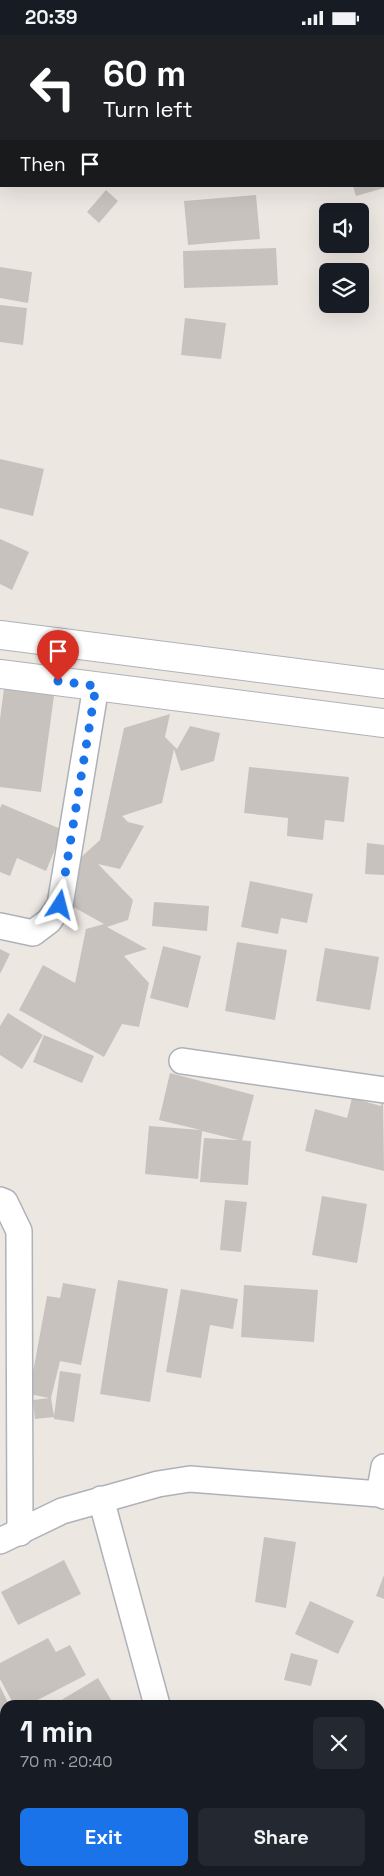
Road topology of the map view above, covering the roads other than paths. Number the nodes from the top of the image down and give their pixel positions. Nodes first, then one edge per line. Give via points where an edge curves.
1 (0, 635) edge
2 (0, 674) edge
3 (384, 684) edge
4 (96, 686) junction
5 (384, 723) edge
6 (0, 926) edge
7 (182, 1061) dead end
8 (384, 1090) edge
9 (0, 1200) edge
10 (384, 1467) edge
11 (381, 1495) edge
12 (101, 1499) junction
13 (10, 1537) edge
14 (156, 1700) edge

1 - 3 main road
2 - 4 main road
4 - 5 main road
4 - 6 street via 60,905 49,921 33,933
7 - 8 street
9 - 13 street via 5,1202 19,1231
10 - 11 street
11 - 12 street via 190,1479
12 - 13 street via 62,1511
12 - 14 street

